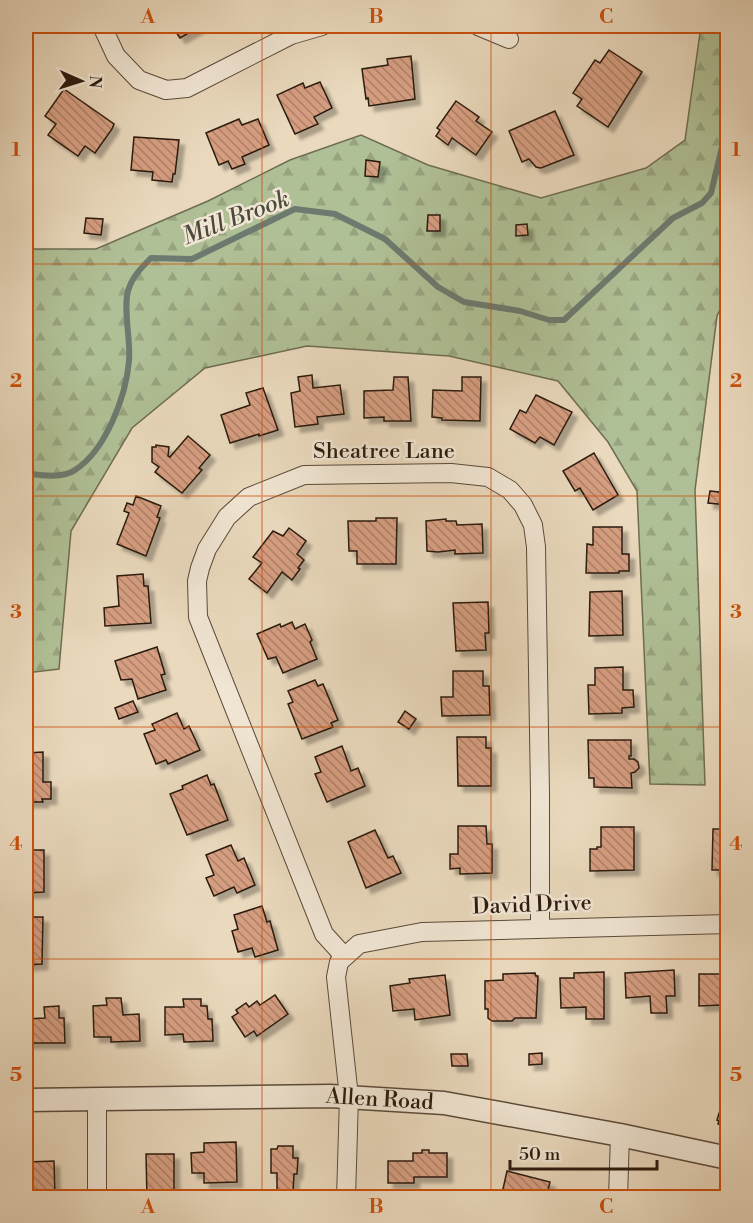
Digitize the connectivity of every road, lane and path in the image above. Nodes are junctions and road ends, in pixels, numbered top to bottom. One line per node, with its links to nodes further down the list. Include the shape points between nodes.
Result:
1 (102, 26): 2 (street, via 116,56 139,80 166,90 187,88 291,35)
2 (322, 26)
3 (478, 26): 4 (street)
4 (509, 39)
5 (728, 924): 6 (street, David Drive)
6 (540, 928): 7 (street, David Drive, via 422,932 359,944); 7 (street, Sheatree Lane, via 536,547 533,525 524,505 510,490 488,477 451,473 304,475 249,497 227,517 200,568 198,617 324,934)
7 (344, 956): 8 (street, via 336,976)
8 (349, 1097): 9 (street, Allen Road); 11 (street, Allen Road, via 444,1102); 14 (street)
9 (97, 1099): 10 (street, Allen Road); 13 (street)
10 (26, 1100)
11 (620, 1135): 12 (street, Allen Road); 15 (street)
12 (728, 1158)
13 (97, 1197)
14 (345, 1197)
15 (618, 1197)

